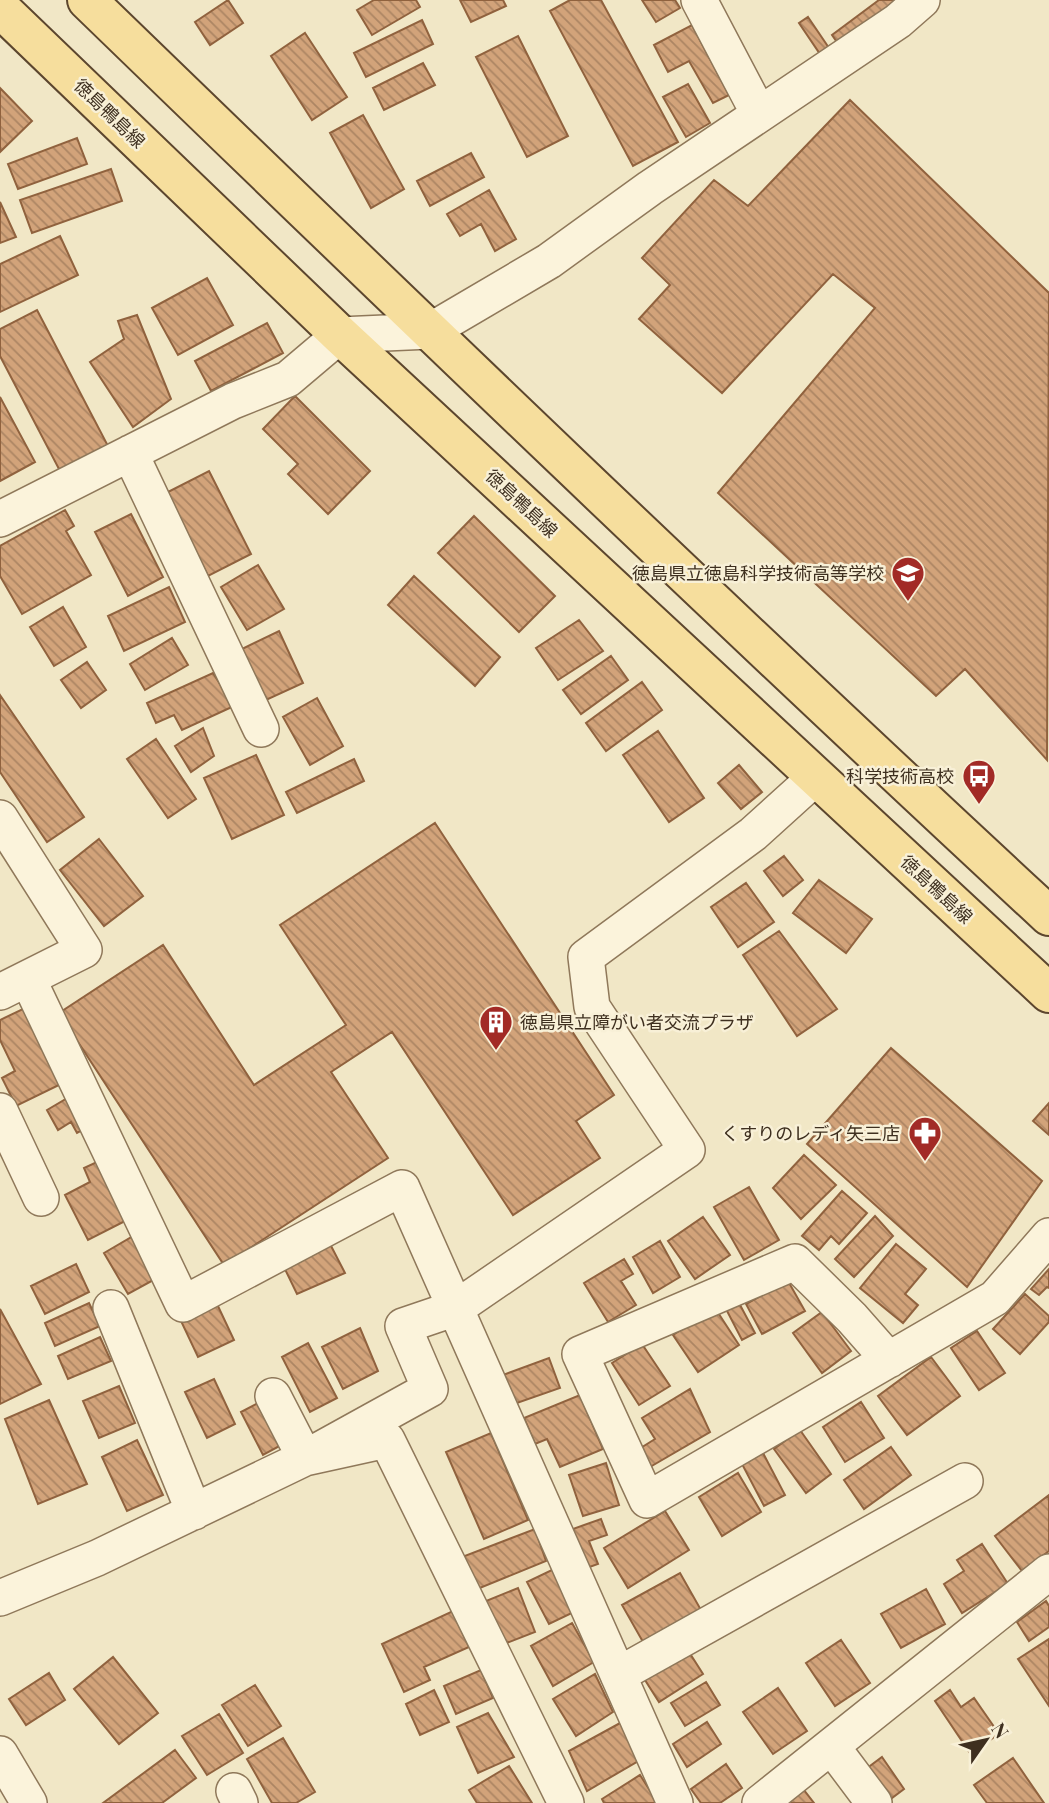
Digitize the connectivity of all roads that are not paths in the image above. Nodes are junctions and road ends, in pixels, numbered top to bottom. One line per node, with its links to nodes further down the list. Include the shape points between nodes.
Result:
1 (87, 0): 6 (main road)
2 (699, 0): 5 (street)
3 (922, 0): 5 (street)
4 (0, 8): 7 (main road, 徳島鴨島線)
5 (759, 114): 6 (street, via 549,261)
6 (430, 331): 7 (street); 13 (main road)
7 (340, 335): 8 (street, via 288,379); 11 (main road, 徳島鴨島線)
8 (130, 453): 9 (street); 10 (street)
9 (0, 519)
10 (261, 729)
11 (816, 777): 15 (main road, 徳島鴨島線); 20 (street, via 753,834 586,957 592,1007 687,1150)
12 (0, 818): 14 (street, via 84,950)
13 (1049, 916)
14 (14, 986): 20 (street, via 183,1304 402,1188)
15 (1049, 993)
16 (0, 1111): 17 (street)
17 (41, 1198)
18 (1049, 1236): 21 (street, via 995,1298)
19 (111, 1308): 25 (street)
20 (456, 1308): 23 (street, via 402,1326 430,1388); 28 (street)
21 (889, 1360): 21 (street, via 647,1500 580,1354 795,1262)
22 (273, 1396): 23 (street)
23 (305, 1458): 25 (street); 32 (street, via 387,1440)
24 (965, 1481): 28 (street)
25 (194, 1512): 27 (street)
26 (1049, 1572): 29 (street)
27 (0, 1598)
28 (618, 1675): 33 (street)
29 (832, 1746): 34 (street); 35 (street)
30 (0, 1754): 31 (street)
31 (29, 1803)
32 (566, 1803)
33 (675, 1803)
34 (760, 1803)
35 (874, 1803)

